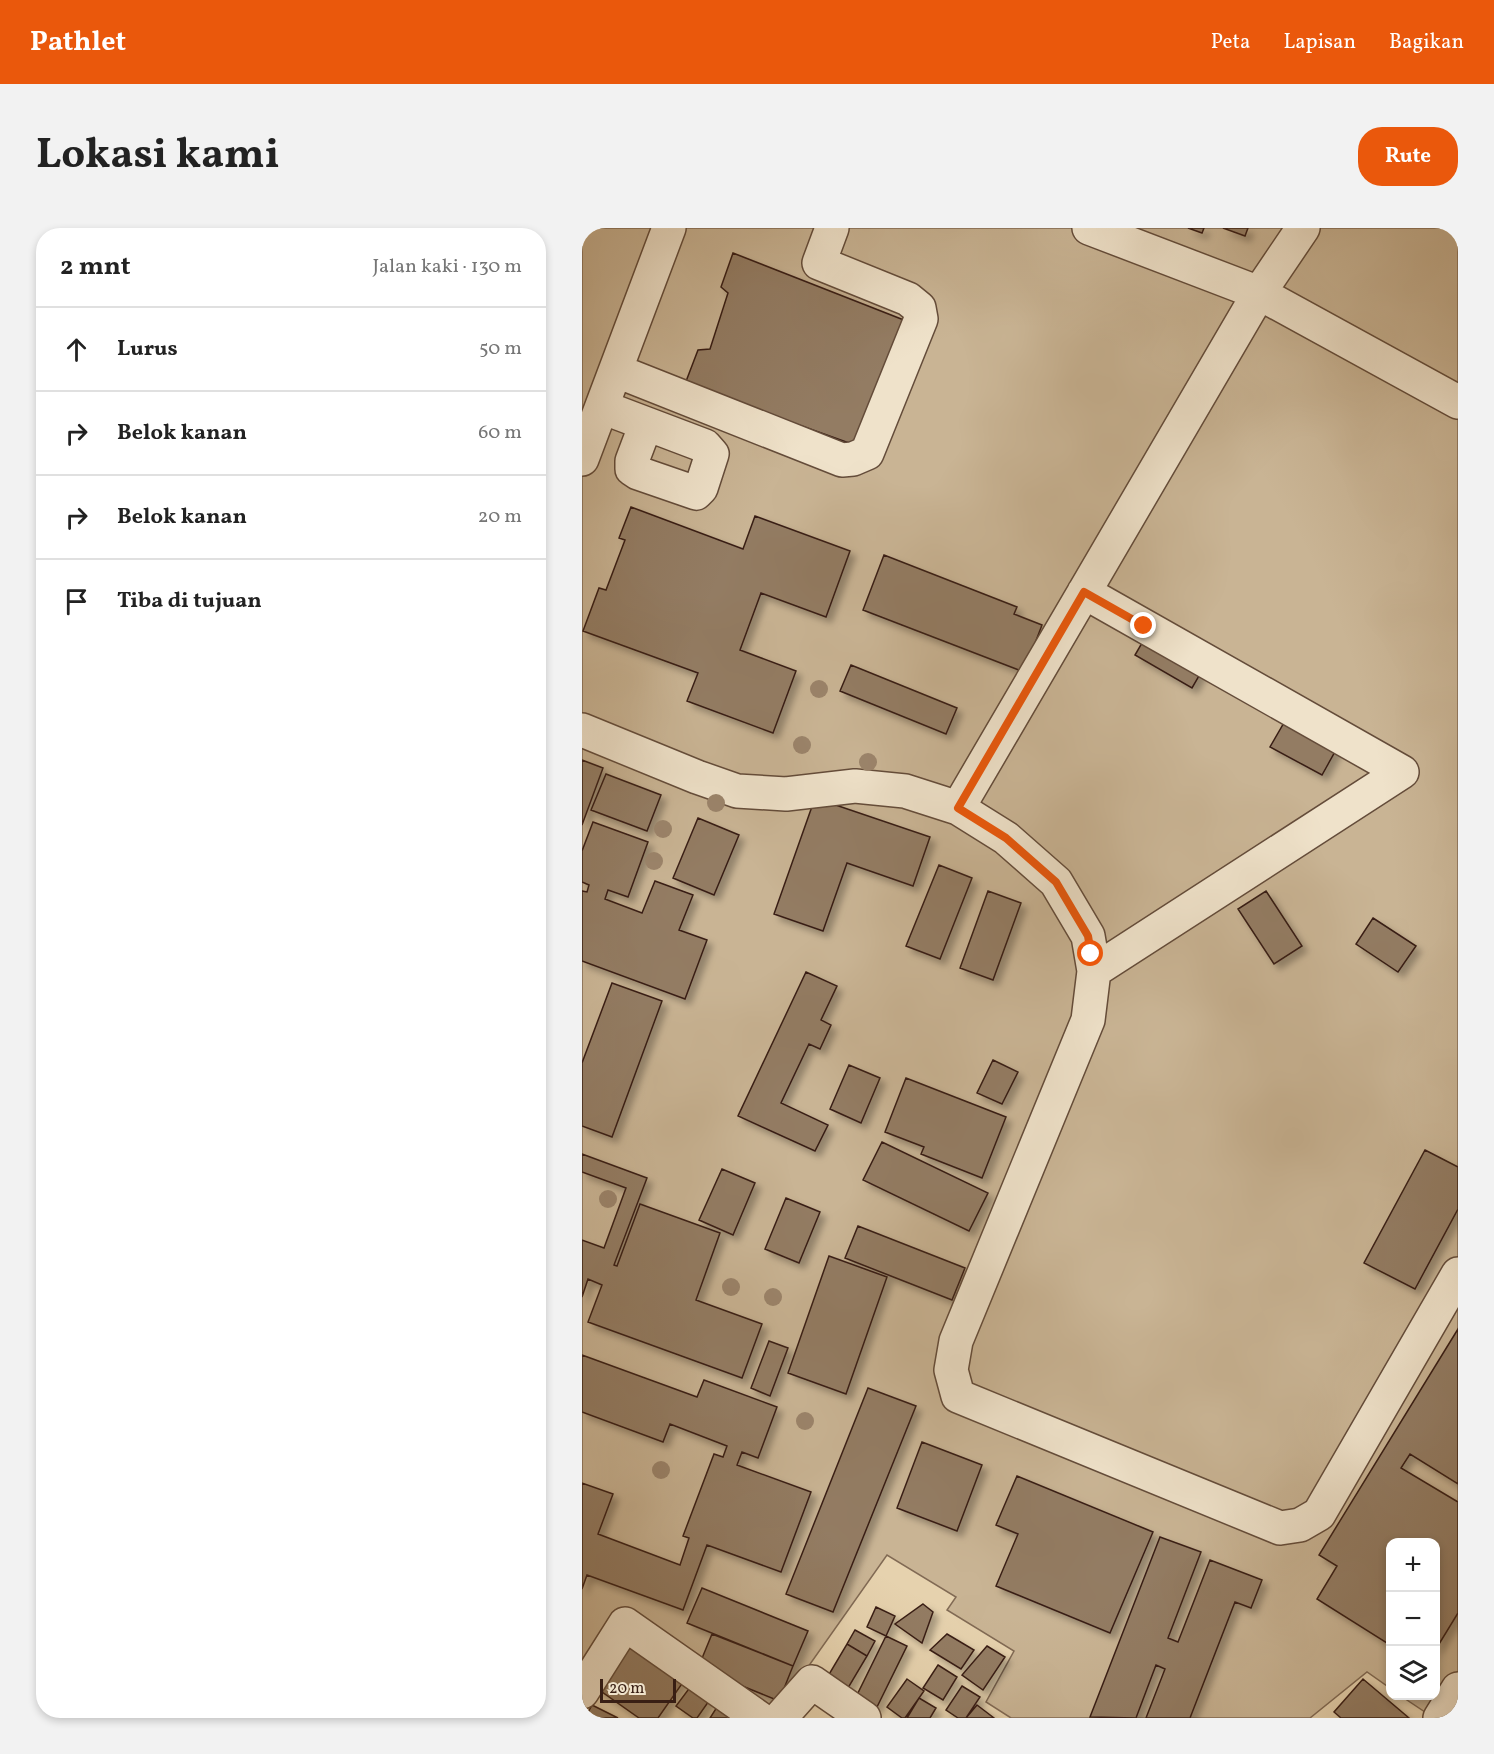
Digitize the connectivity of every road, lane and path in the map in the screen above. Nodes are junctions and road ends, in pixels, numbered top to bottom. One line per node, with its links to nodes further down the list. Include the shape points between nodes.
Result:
1 (669, 228): 6 (street)
2 (832, 228): 6 (street, via 819,263 908,300 919,308 921,318 867,453 842,460)
3 (1089, 228): 5 (street)
4 (1303, 228): 5 (street)
5 (1259, 293): 7 (street); 11 (street)
6 (616, 371): 8 (street)
7 (1458, 402)
8 (602, 406): 9 (street); 10 (street)
9 (646, 424)
10 (582, 459)
11 (1084, 592): 13 (street); 14 (street, via 1402,772)
12 (582, 730): 13 (street, via 737,791 786,794 855,786 905,791)
13 (958, 808): 14 (street, via 1006,838 1056,882 1088,936)
14 (1095, 971): 15 (street, via 1088,1020 956,1341 951,1370 958,1396 1281,1528 1300,1525 1319,1514)
15 (1458, 1274)
16 (1458, 1689): 21 (street)
17 (582, 1692): 18 (street, via 625,1624)
18 (759, 1718)
19 (780, 1718): 20 (street, via 812,1682)
20 (864, 1718)
21 (1440, 1718)

